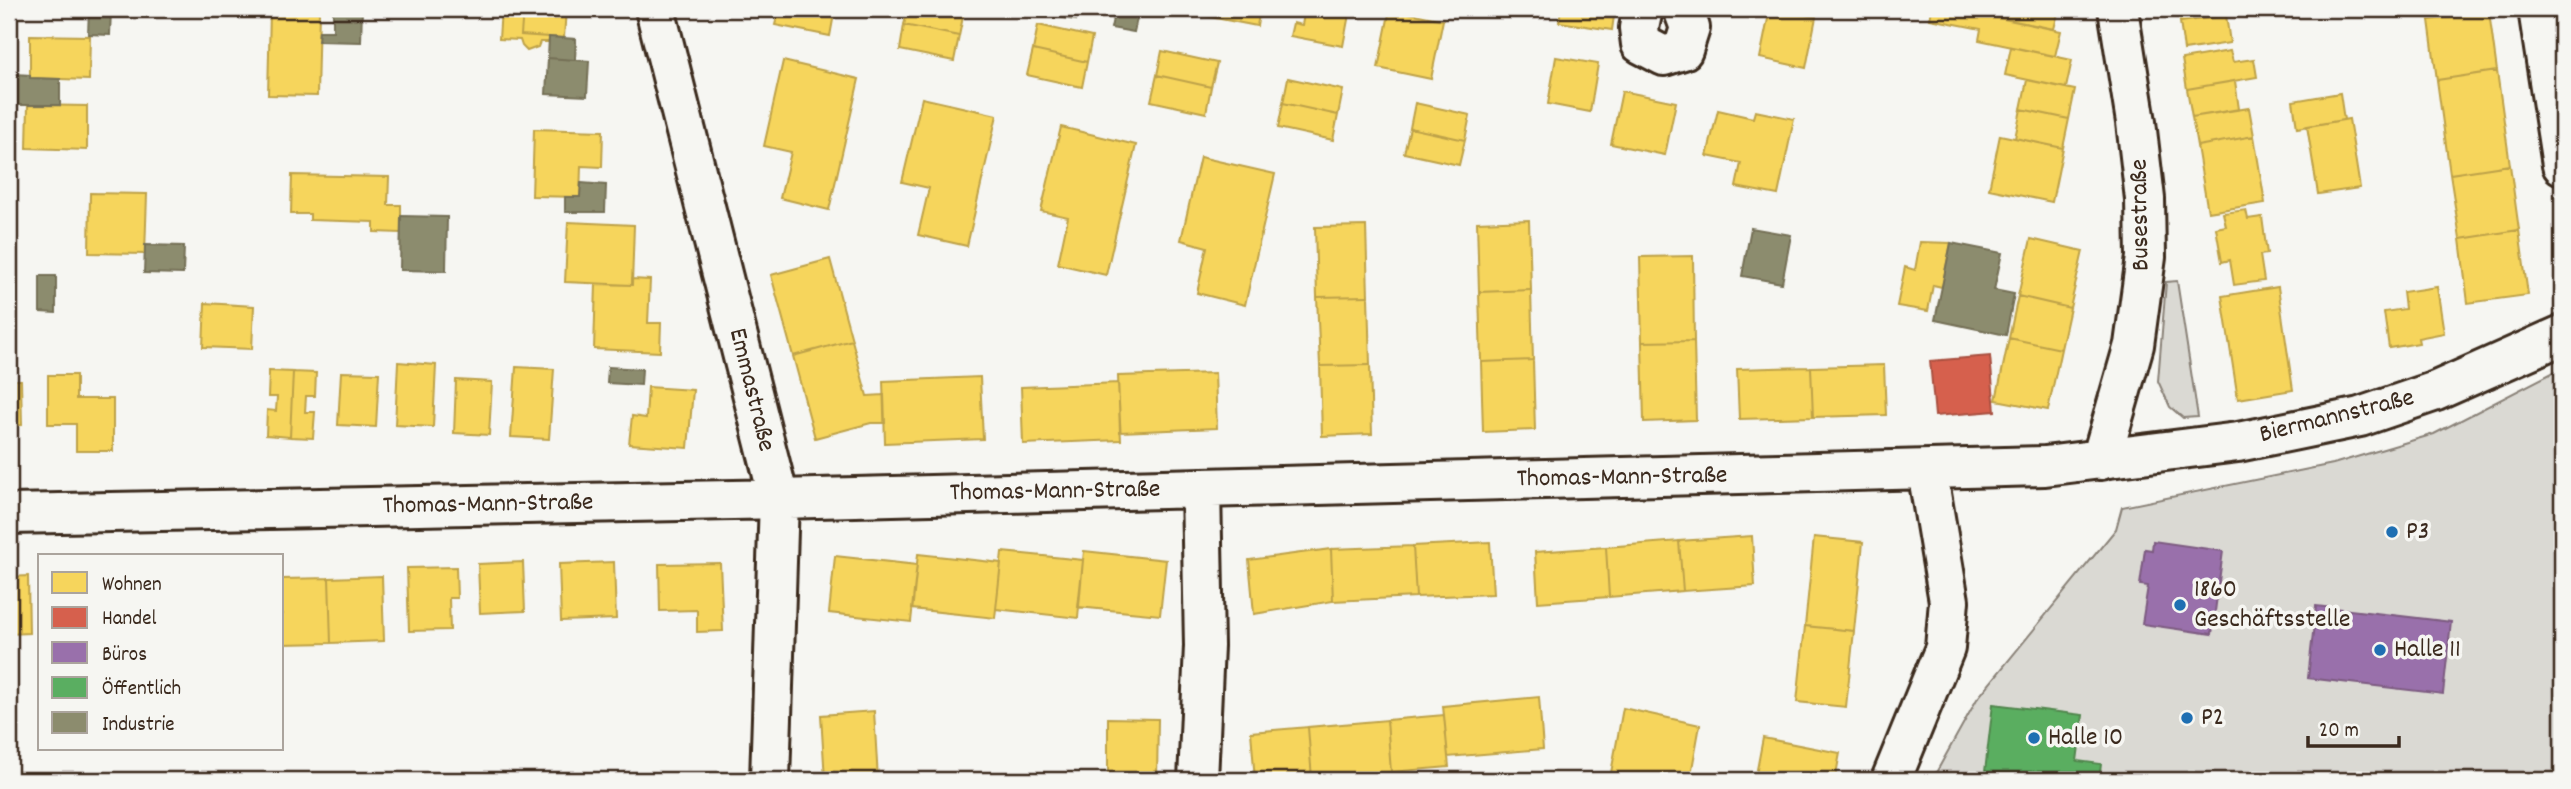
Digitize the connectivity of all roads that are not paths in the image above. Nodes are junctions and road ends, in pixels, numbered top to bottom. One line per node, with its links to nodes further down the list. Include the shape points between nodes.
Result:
1 (655, 9): 11 (street, Emmastraße)
2 (1643, 9): 3 (street, via 1641,44 1664,56 1683,50 1690,28)
3 (1683, 9)
4 (2118, 9): 8 (street, Busestraße, via 2145,199 2146,257 2134,345)
5 (2538, 9): 6 (street)
6 (2562, 165)
7 (2562, 335): 8 (street, Biermannstraße, via 2436,391 2360,417 2238,442)
8 (2101, 460): 9 (street, Thomas-Mann-Straße)
9 (1927, 470): 10 (street, Thomas-Mann-Straße); 15 (street, via 1949,600 1945,648)
10 (1201, 488): 11 (street, Thomas-Mann-Straße); 14 (street, via 1204,646)
11 (779, 499): 12 (street, Thomas-Mann-Straße); 13 (street, Emmastraße)
12 (9, 514)
13 (770, 780)
14 (1198, 780)
15 (1891, 780)

